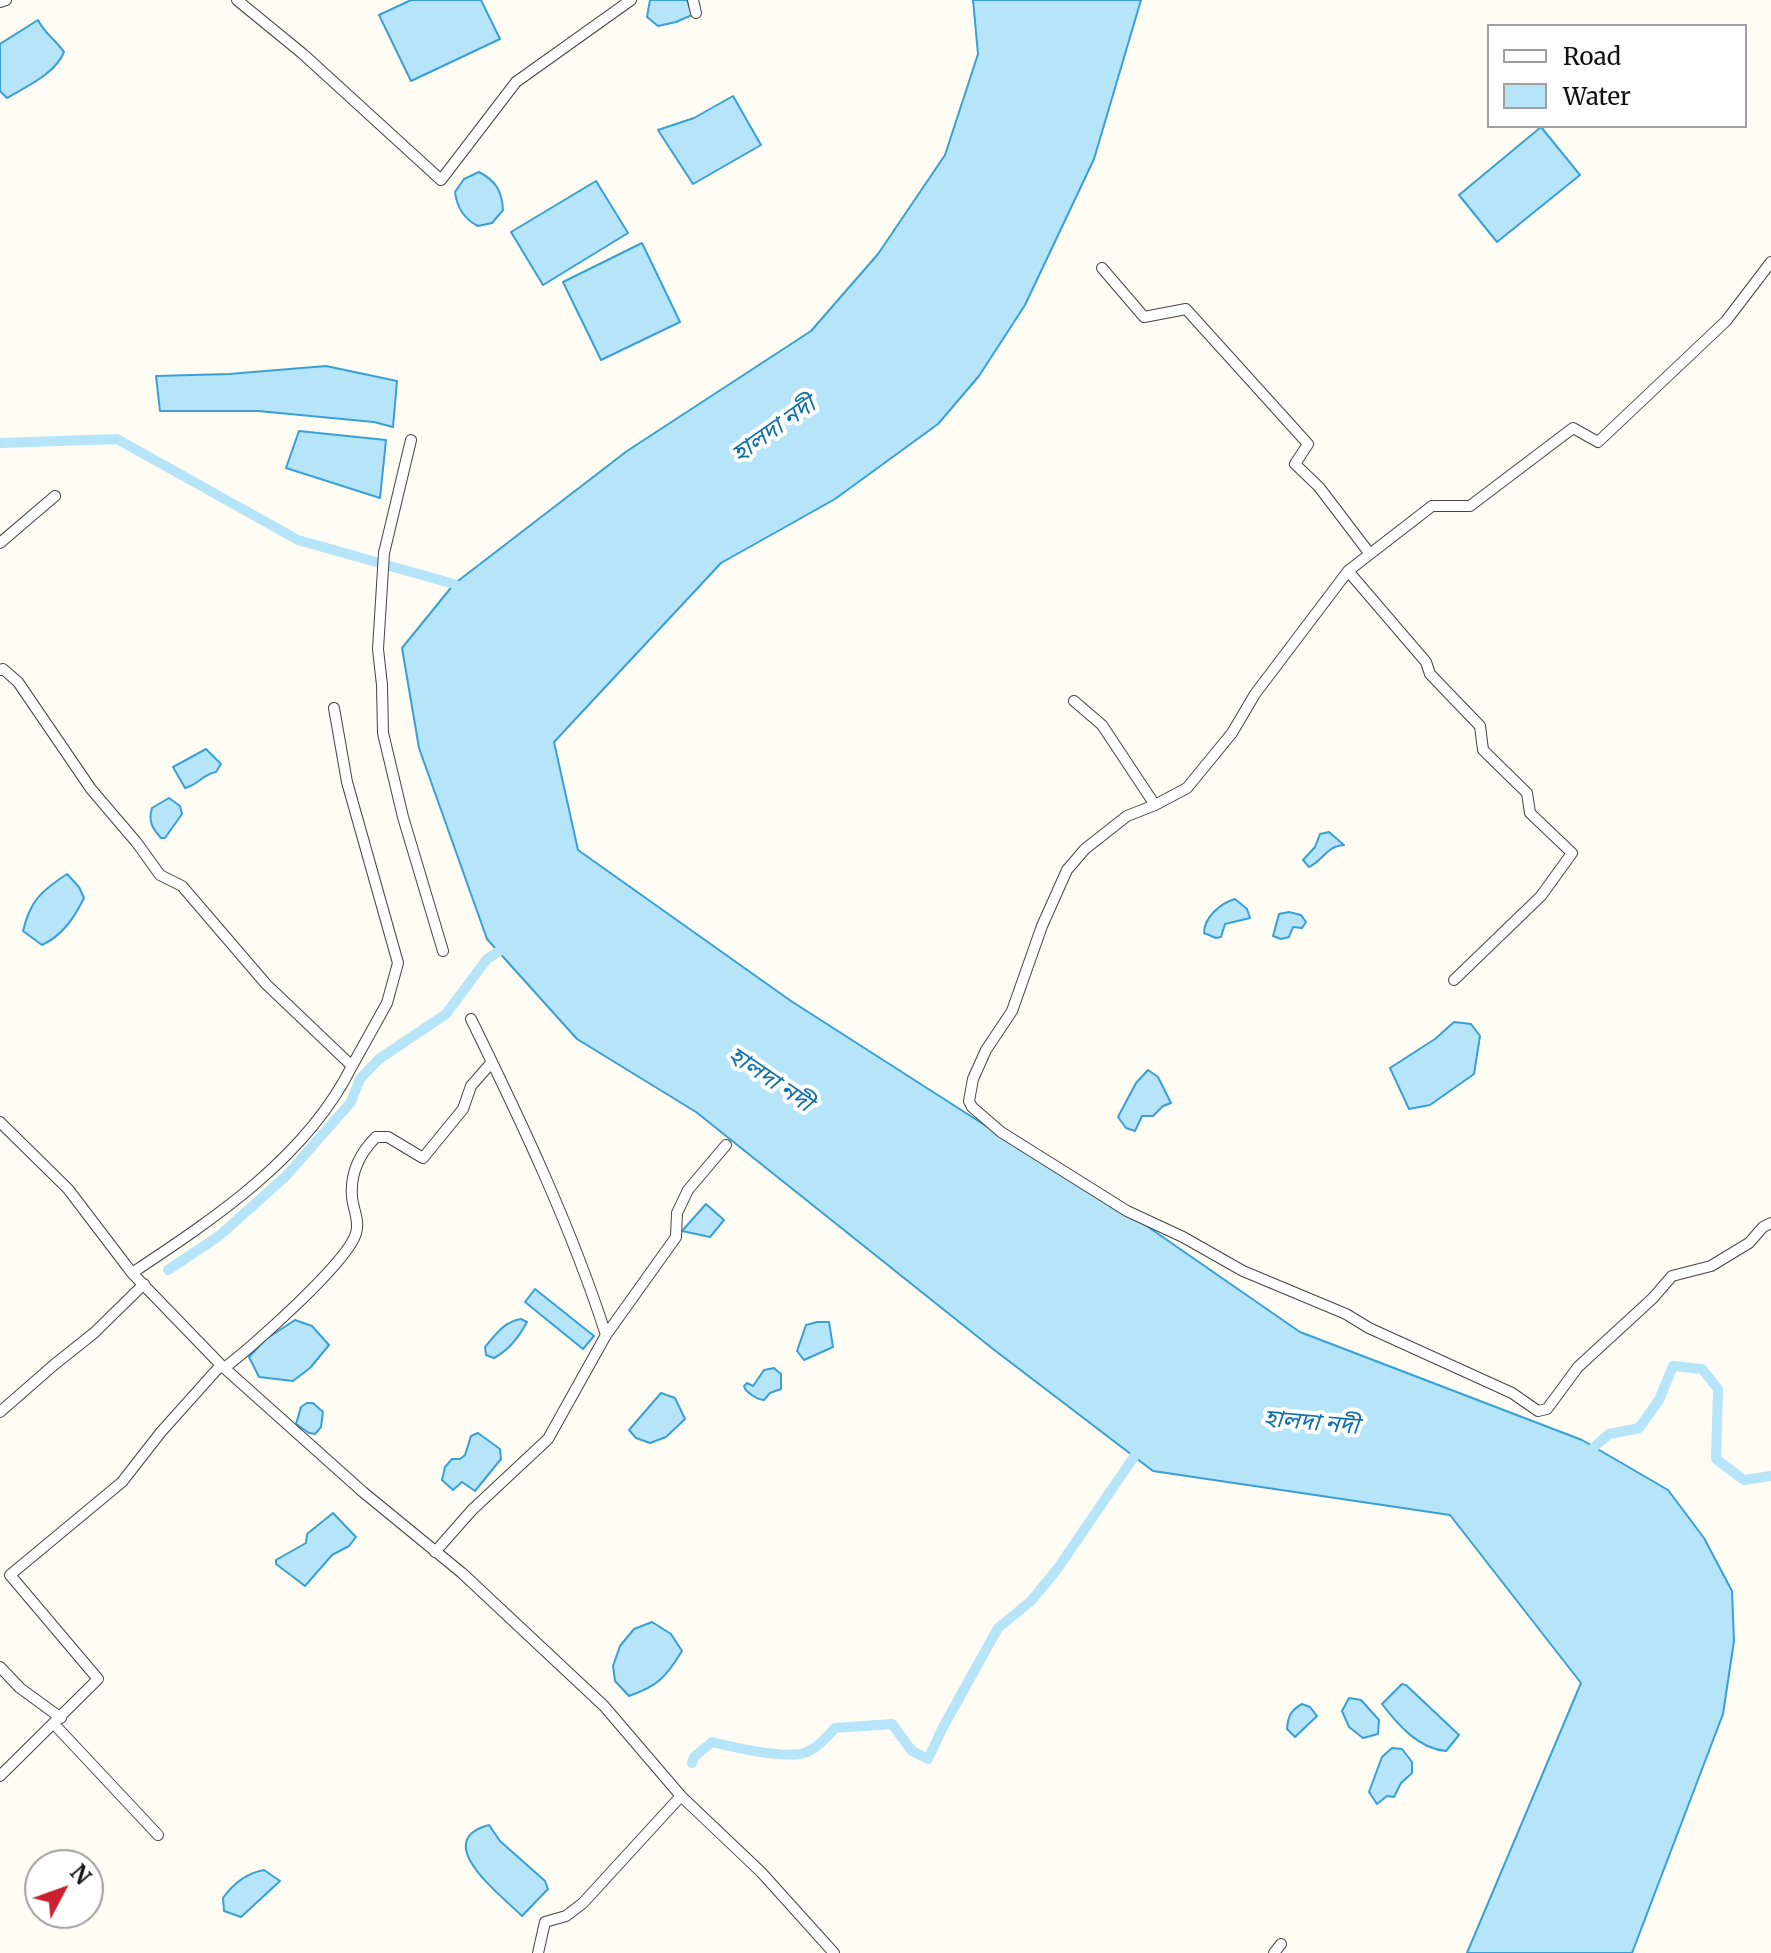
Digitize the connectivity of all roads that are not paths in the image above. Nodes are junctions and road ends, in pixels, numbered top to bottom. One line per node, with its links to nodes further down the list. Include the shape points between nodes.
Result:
1 (6, 0): 5 (street)
2 (237, 0): 3 (street, via 441,180 516,82)
3 (631, 0)
4 (693, 0): 6 (street)
5 (0, 2)
6 (696, 13)
7 (1771, 262): 12 (street, via 1726,321 1598,442 1573,428 1470,506 1432,506)
8 (1102, 268): 12 (street, via 1144,317 1186,309 1308,444 1295,464)
9 (411, 440): 18 (street, via 384,553 378,649 383,733)
10 (55, 496): 11 (street)
11 (0, 543)
12 (1370, 554): 13 (street)
13 (1348, 571): 17 (street, via 1187,788); 19 (street, via 1426,662 1430,674 1480,726 1483,750 1527,793 1530,813 1572,853 1541,896)
14 (0, 670): 22 (street, via 18,682 91,789 160,875 182,886 266,984)
15 (1074, 701): 17 (street, via 1102,725)
16 (334, 708): 22 (street, via 347,782 398,963 387,1003)
17 (1155, 805): 25 (street, via 1127,816 1067,870 1012,1011 973,1079 972,1107 1001,1132 1127,1211 1243,1271 1512,1393 1538,1411 1547,1409 1578,1367 1672,1276 1711,1266)
18 (443, 951)
19 (1454, 980)
20 (471, 1019): 21 (street)
21 (492, 1062): 28 (street, via 589,1283); 29 (street, via 423,1158 388,1137 376,1137 361,1152 352,1196 357,1233 346,1253 287,1313)
22 (352, 1066): 26 (street, via 337,1095 277,1164 197,1230)
23 (0, 1122): 26 (street, via 68,1189)
24 (726, 1145): 28 (street, via 688,1190 677,1213 676,1237)
25 (1771, 1223)
26 (132, 1273): 27 (street)
27 (144, 1284): 29 (street); 30 (street)
28 (606, 1335): 31 (street, via 548,1439)
29 (222, 1366): 31 (street); 33 (street, via 122,1482 10,1575 98,1679)
30 (0, 1412)
31 (435, 1552): 35 (street, via 604,1706)
32 (0, 1667): 33 (street)
33 (57, 1721): 34 (street); 36 (street)
34 (0, 1776)
35 (681, 1796): 37 (street, via 583,1903 566,1916 545,1922); 38 (street, via 761,1872)
36 (158, 1835)
37 (538, 1953)
38 (834, 1953)

